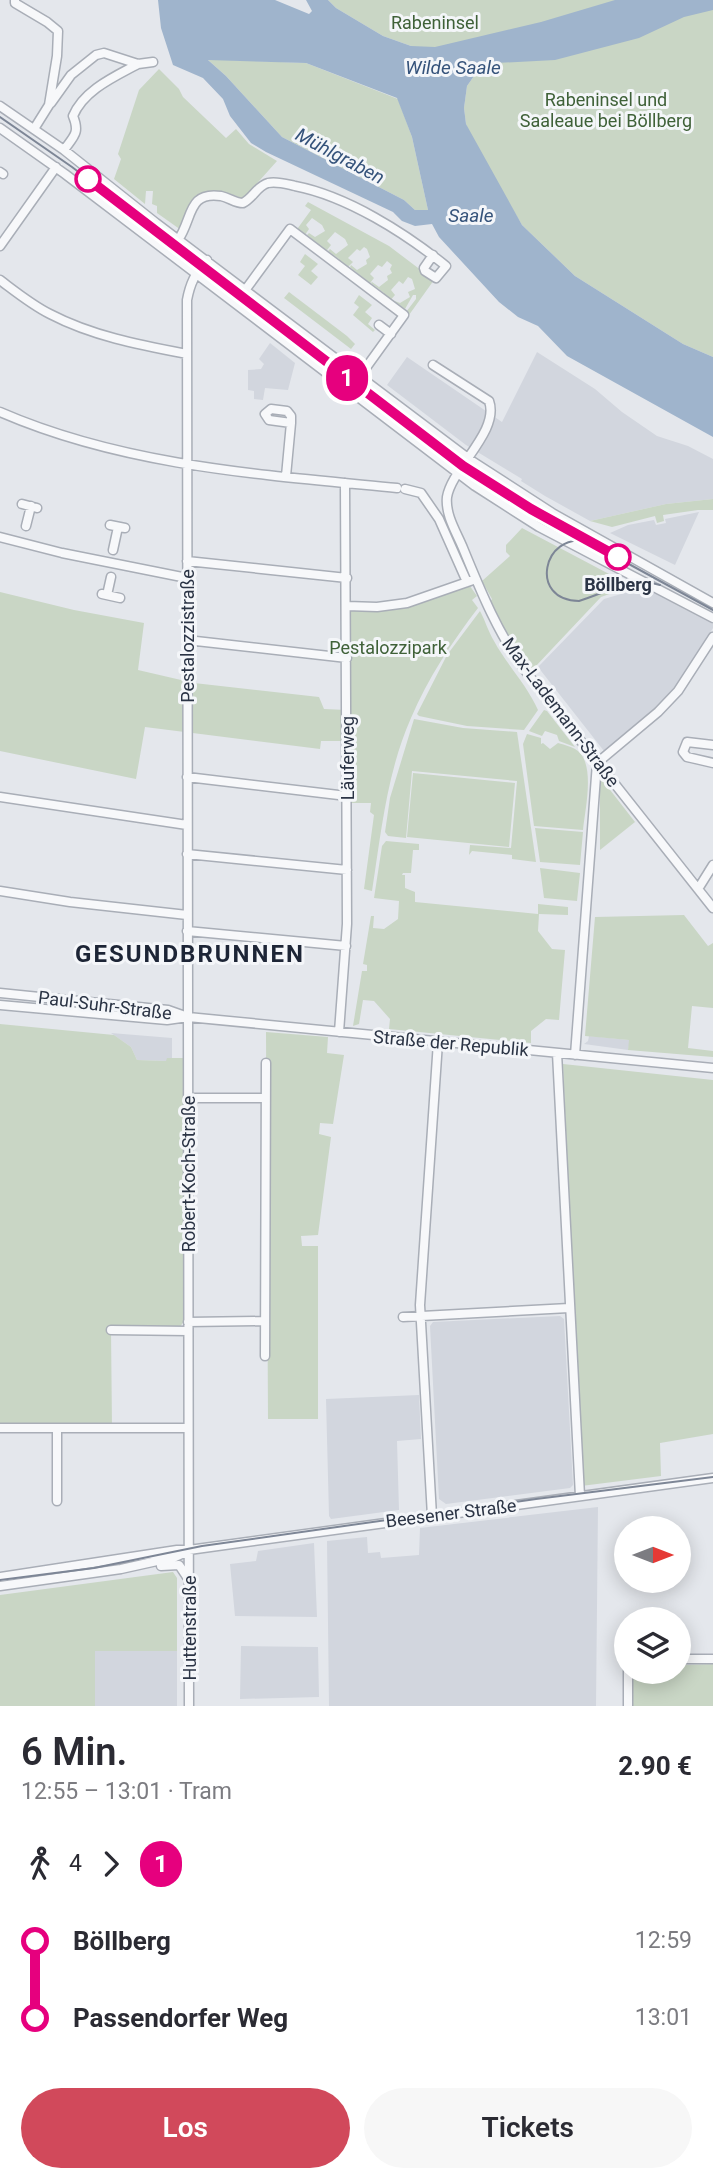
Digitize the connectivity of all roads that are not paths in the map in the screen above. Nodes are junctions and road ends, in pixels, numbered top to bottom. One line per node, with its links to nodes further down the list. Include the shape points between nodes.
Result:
1 (15, 0): 5 (street, via 58,31)
2 (153, 62): 3 (street)
3 (138, 64): 5 (street, via 104,53 96,55 71,75); 8 (street, via 99,86 75,111 76,134)
4 (0, 106): 7 (street)
5 (49, 106): 7 (street)
6 (0, 128): 9 (street)
7 (34, 129): 8 (street)
8 (64, 150): 12 (street)
9 (56, 167): 11 (street); 16 (street)
10 (0, 229): 11 (street)
11 (8, 235): 13 (street)
12 (178, 240): 14 (street, via 199,199 214,196 243,203 264,185 276,182 328,194); 15 (street)
13 (0, 246)
14 (433, 255)
15 (207, 260): 16 (street, Pestalozzistraße); 18 (street)
16 (195, 274): 21 (street, Pestalozzistraße, via 187,300); 28 (street)
17 (0, 280): 21 (street, via 72,325)
18 (246, 289): 20 (street, via 290,229 404,315); 23 (street)
19 (379, 325): 20 (street)
20 (391, 334): 23 (street)
21 (187, 354): 27 (street, Pestalozzistraße)
22 (433, 365): 26 (street, Max-Lademann-Straße, via 489,401 491,416)
23 (360, 376): 26 (street)
24 (0, 412): 27 (street, via 96,445)
25 (291, 423): 29 (street)
26 (469, 458): 28 (street, Max-Lademann-Straße); 41 (street, via 554,514)
27 (187, 464): 29 (street); 35 (street, Pestalozzistraße)
28 (458, 474): 39 (street, Max-Lademann-Straße, via 447,508); 43 (street, via 539,527)
29 (286, 476): 30 (street)
30 (345, 483): 38 (street, Läuferweg); 39 (street, Max-Lademann-Straße, via 421,492)
31 (30, 506): 34 (street)
32 (117, 527): 36 (street)
33 (0, 537): 34 (street)
34 (21, 543): 36 (street)
35 (187, 561): 37 (street, Pestalozzistraße); 38 (street)
36 (112, 564): 37 (street); 40 (street, via 105,595)
37 (187, 578): 45 (street, Pestalozzistraße)
38 (347, 578): 42 (street, Läuferweg)
39 (471, 580): 42 (street, via 407,603); 48 (street, Max-Lademann-Straße, via 513,655)
40 (120, 597)
41 (713, 603)
42 (347, 606): 46 (street, Läuferweg)
43 (713, 618)
44 (713, 637): 48 (street, via 678,691)
45 (187, 640): 46 (street); 50 (street, Pestalozzistraße)
46 (347, 658): 51 (street, Läuferweg)
47 (713, 745): 49 (street, via 687,742 683,752)
48 (597, 763): 57 (street, Max-Lademann-Straße); 69 (street)
49 (713, 763)
50 (187, 777): 51 (street); 53 (street, Pestalozzistraße)
51 (347, 796): 56 (street, Läuferweg)
52 (0, 797): 53 (street)
53 (187, 825): 54 (street, Pestalozzistraße)
54 (187, 854): 56 (street); 60 (street, Pestalozzistraße)
55 (713, 865): 57 (street)
56 (347, 870): 62 (street, Läuferweg)
57 (698, 889): 59 (street, Max-Lademann-Straße)
58 (0, 891): 60 (street)
59 (713, 908)
60 (187, 915): 61 (street, Pestalozzistraße)
61 (187, 931): 62 (street); 65 (street, Pestalozzistraße)
62 (346, 947): 66 (street, Läuferweg)
63 (0, 993): 65 (street, Paul-Suhr-Straße, via 168,1010)
64 (0, 1005): 65 (street, Paul-Suhr-Straße, via 167,1020)
65 (188, 1017): 66 (street, Straße der Republik); 72 (street, Robert-Koch-Straße)
66 (339, 1032): 67 (street, Straße der Republik)
67 (438, 1042): 68 (street, Straße der Republik); 76 (street)
68 (557, 1053): 69 (street, Straße der Republik); 74 (street)
69 (575, 1055): 71 (street, Straße der Republik)
70 (265, 1063): 73 (street)
71 (713, 1068)
72 (188, 1098): 73 (street); 78 (street, Robert-Koch-Straße)
73 (265, 1098): 77 (street)
74 (569, 1308): 76 (street); 85 (street)
75 (403, 1317): 76 (street)
76 (421, 1317): 87 (street)
77 (265, 1321): 78 (street); 80 (street)
78 (188, 1326): 79 (street); 83 (street, Robert-Koch-Straße)
79 (111, 1330)
80 (265, 1356)
81 (0, 1428): 82 (street)
82 (57, 1428): 83 (street); 86 (street)
83 (188, 1428): 88 (street, Robert-Koch-Straße)
84 (713, 1478): 85 (street, Beesener Straße)
85 (580, 1496): 87 (street, Beesener Straße)
86 (57, 1501)
87 (432, 1516): 88 (street, Beesener Straße)
88 (189, 1550): 89 (street); 90 (street); 91 (street, Huttenstraße)
89 (124, 1569): 91 (street, via 174,1564); 92 (street)
90 (0, 1577)
91 (189, 1582): 96 (street, Huttenstraße)
92 (0, 1586)
93 (691, 1659): 94 (street)
94 (713, 1659)
95 (628, 1684): 97 (street)
96 (189, 1706)
97 (628, 1706)

